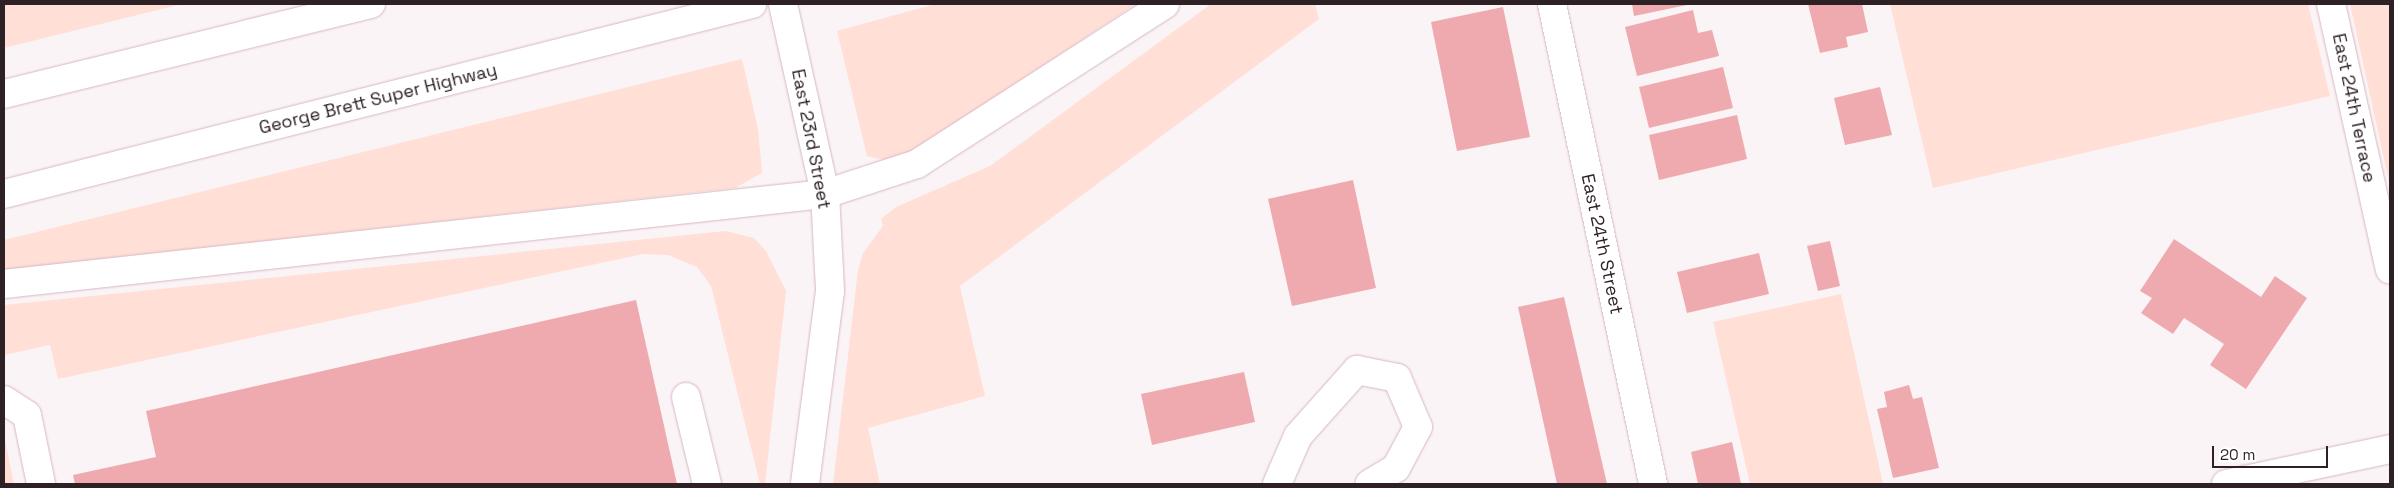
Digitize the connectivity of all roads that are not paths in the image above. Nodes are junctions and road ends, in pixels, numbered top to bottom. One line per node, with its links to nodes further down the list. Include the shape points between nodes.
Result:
1 (371, 4): 7 (main road)
2 (752, 4): 8 (main road, George Brett Super Highway)
3 (783, 4): 9 (main road, East 23rd Street)
4 (1165, 4): 9 (main road, via 917,164)
5 (1552, 4): 20 (main road, East 24th Street)
6 (2331, 4): 10 (main road, East 24th Terrace)
7 (4, 94)
8 (4, 194)
9 (824, 194): 11 (main road); 17 (main road, East 23rd Street, via 830,291)
10 (2390, 270)
11 (4, 284)
12 (686, 398): 16 (main road)
13 (4, 400): 15 (main road, via 27,414)
14 (2390, 449): 21 (main road)
15 (42, 484)
16 (707, 484)
17 (805, 484)
18 (1277, 484): 19 (main road, via 1298,436 1357,370 1397,378 1418,427 1396,468)
19 (1369, 484)
20 (1653, 484)
21 (2226, 484)

